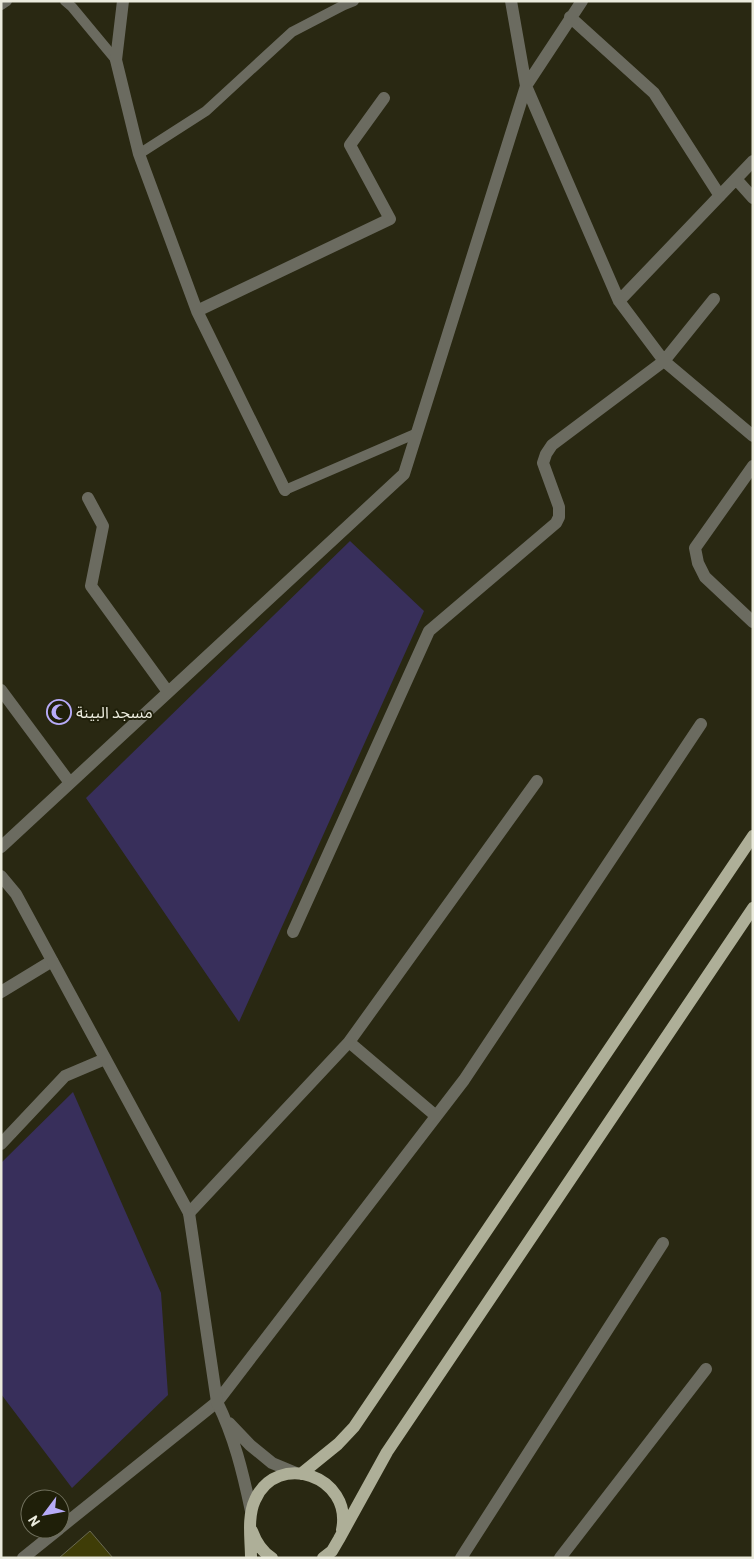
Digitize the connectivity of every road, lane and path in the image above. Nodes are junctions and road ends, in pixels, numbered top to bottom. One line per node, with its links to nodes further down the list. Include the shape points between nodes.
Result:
1 (7, 1): 7 (lane)
2 (65, 1): 9 (lane)
3 (122, 1): 9 (street)
4 (354, 1): 12 (lane, via 292,32 206,111)
5 (511, 1): 10 (street)
6 (582, 1): 8 (street)
7 (1, 5)
8 (570, 17): 10 (street); 15 (street, via 654,93)
9 (116, 60): 12 (street)
10 (526, 86): 18 (street); 21 (street)
11 (384, 98): 19 (street, via 350,146 390,219)
12 (139, 154): 19 (street)
13 (753, 162): 14 (street)
14 (736, 179): 15 (street); 16 (street)
15 (720, 196): 18 (street)
16 (753, 198)
17 (714, 299): 20 (street)
18 (619, 301): 20 (street)
19 (197, 311): 24 (street)
20 (664, 361): 22 (street); 36 (street, via 552,445 543,463 559,507 556,524 428,631)
21 (417, 433): 24 (lane); 28 (street, via 404,474)
22 (753, 436)
23 (753, 466): 26 (street, via 695,548 705,576)
24 (286, 490)
25 (88, 498): 28 (street, via 103,526 91,586)
26 (753, 622)
27 (1, 690): 31 (street)
28 (168, 692): 31 (street)
29 (701, 724): 41 (street, via 464,1080)
30 (538, 781): 39 (street)
31 (70, 783): 33 (street)
32 (753, 836): 48 (main road, via 354,1427 338,1444)
33 (1, 847)
34 (1, 876): 37 (street, via 16,894)
35 (753, 908): 53 (main road, via 387,1452)
36 (294, 932)
37 (52, 961): 38 (street); 40 (street)
38 (1, 992)
39 (349, 1042): 41 (street); 43 (street)
40 (105, 1059): 42 (street, via 65,1076); 43 (street)
41 (436, 1116): 46 (street)
42 (1, 1144)
43 (189, 1214): 46 (street)
44 (663, 1243): 58 (street)
45 (706, 1369): 59 (street)
46 (217, 1402): 47 (street); 50 (street)
47 (226, 1420): 48 (street, via 272,1463); 49 (street, via 243,1472)
48 (298, 1473): 49 (main road, via 282,1475 271,1481 255,1499); 53 (main road, via 323,1481 333,1490 343,1516)
49 (251, 1511): 51 (main road)
50 (70, 1520)
51 (251, 1526): 56 (main road); 57 (main road, via 256,1541)
52 (47, 1539): 55 (street)
53 (339, 1540): 54 (main road)
54 (326, 1556)
55 (23, 1558)
56 (251, 1558)
57 (272, 1558)
58 (461, 1558)
59 (560, 1558)

